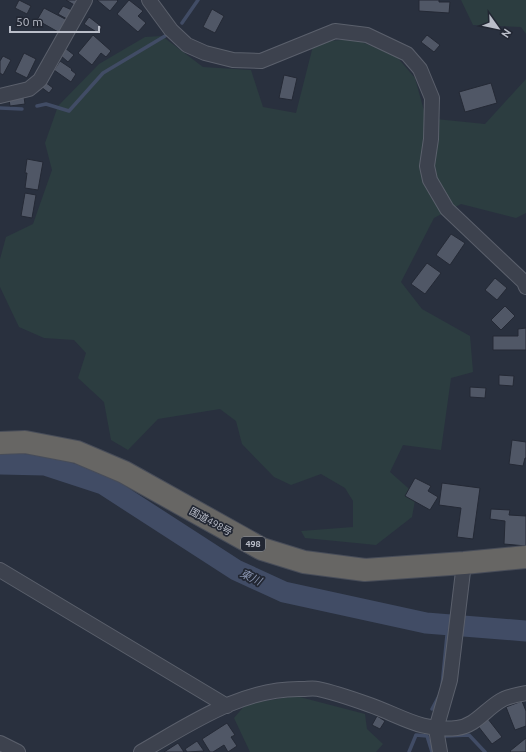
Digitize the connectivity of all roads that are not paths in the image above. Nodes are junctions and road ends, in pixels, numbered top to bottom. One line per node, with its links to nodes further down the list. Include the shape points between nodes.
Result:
1 (85, 0): 3 (street, via 40,80 29,89)
2 (149, 0): 4 (street, via 171,30 187,44 205,53 233,60 261,61 334,31 366,34 407,54 420,69 432,98 431,139 427,166 430,180 447,210)
3 (0, 96)
4 (526, 286)
5 (0, 443): 7 (highway, 国道498号 / 498, via 25,442 77,452 124,472 262,549 304,562 365,570)
6 (526, 557): 7 (highway, 国道498号 / 498)
7 (464, 563): 11 (street, via 450,680)
8 (0, 570): 10 (street)
9 (526, 693): 11 (street, via 501,700 469,725)
10 (227, 706): 11 (street, via 262,692 289,688 317,689); 14 (street)
11 (436, 729): 15 (street)
12 (0, 743): 13 (street)
13 (18, 752)
14 (141, 752)
15 (440, 752)

